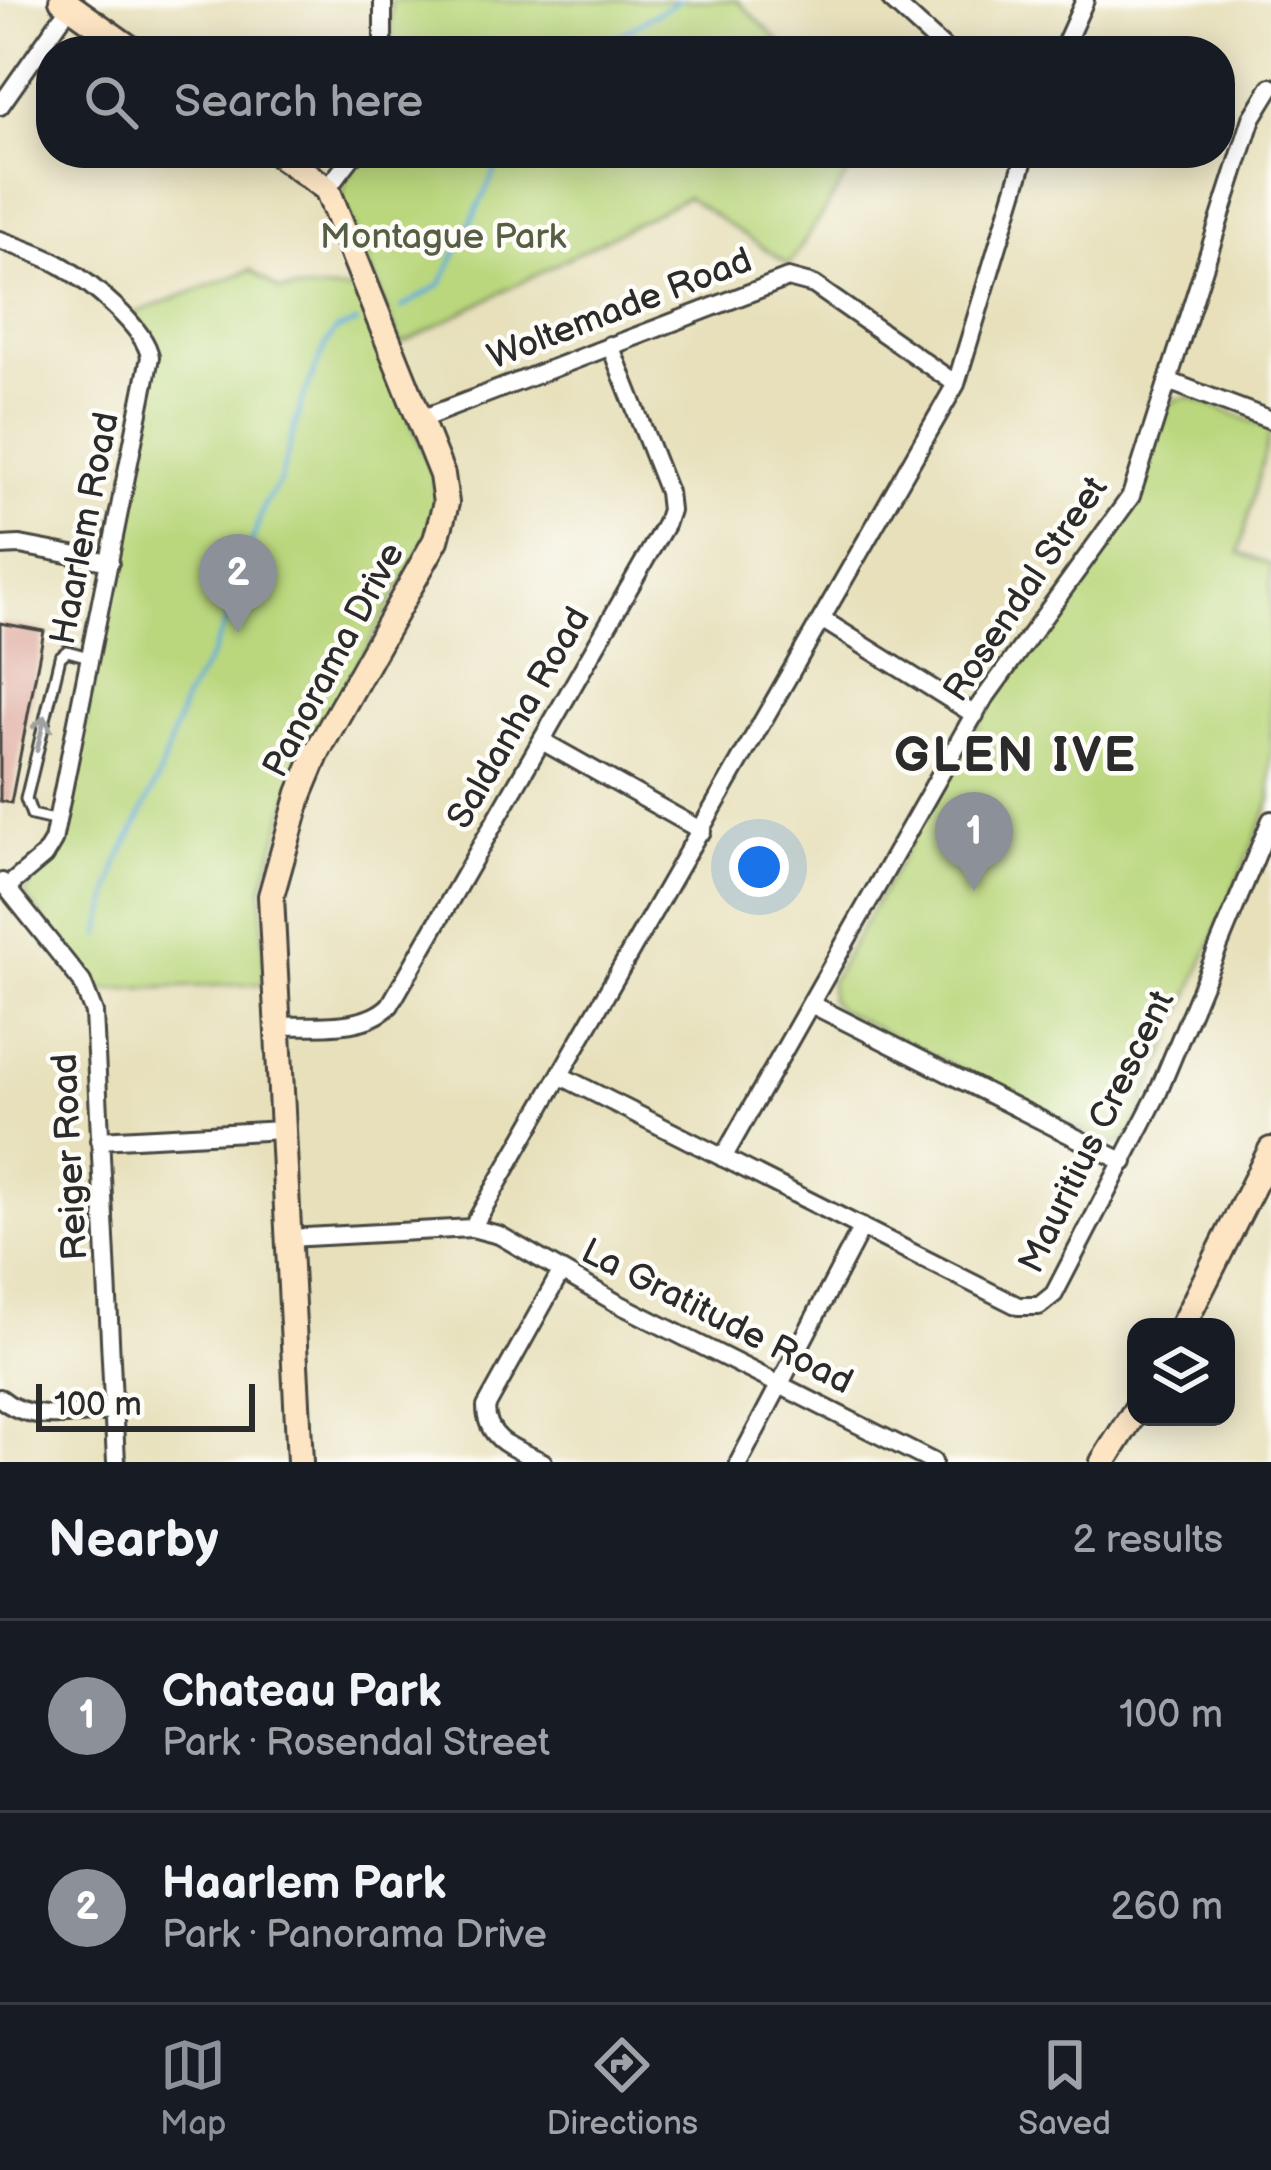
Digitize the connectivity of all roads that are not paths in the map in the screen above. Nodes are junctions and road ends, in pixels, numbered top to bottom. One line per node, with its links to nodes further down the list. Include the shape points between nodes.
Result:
1 (383, 0): 7 (street)
2 (892, 0): 8 (street)
3 (1085, 0): 9 (street)
4 (66, 3): 5 (street); 6 (street)
5 (45, 36)
6 (113, 36)
7 (383, 36)
8 (930, 36)
9 (1069, 36)
10 (36, 50): 12 (street)
11 (1271, 86): 19 (street, Rosendal Street, via 1252,118)
12 (0, 106)
13 (297, 168): 16 (street)
14 (344, 168): 16 (street)
15 (1021, 168): 20 (street)
16 (327, 190): 21 (street, Panorama Drive)
17 (0, 240): 24 (street, Haarlem Road, via 67,268 147,342)
18 (610, 345): 20 (street, Woltemade Road, via 795,278); 21 (street, Woltemade Road); 28 (street, Saldanha Road, via 670,510)
19 (1168, 381): 22 (street); 27 (street, Rosendal Street, via 1131,496)
20 (956, 385): 25 (street)
21 (421, 419): 34 (street, Panorama Drive, via 445,484 443,522 300,794 271,896)
22 (1271, 420)
23 (0, 547): 24 (street)
24 (110, 562): 26 (street, Haarlem Road)
25 (823, 620): 27 (street); 31 (street)
26 (91, 657): 30 (street, Haarlem Road); 30 (lane, one-way to 26, via 32,815 26,799 60,657)
27 (975, 715): 33 (street, Rosendal Street)
28 (542, 741): 31 (street); 34 (street, Saldanha Road, via 385,1010 364,1021)
29 (1271, 820): 40 (street, Mauritius Crescent)
30 (58, 821): 32 (street, Haarlem Road, via 44,856)
31 (702, 831): 35 (street)
32 (3, 883): 37 (street, Reiger Road, via 88,993)
33 (811, 1004): 39 (street, Rosendal Street); 40 (street)
34 (276, 1026): 36 (street, Panorama Drive)
35 (561, 1076): 39 (street, Mauritius Crescent); 42 (street)
36 (282, 1130): 37 (street); 43 (street, Panorama Drive)
37 (99, 1140): 48 (street, Reiger Road)
38 (1271, 1150): 45 (street)
39 (723, 1157): 41 (street, Mauritius Crescent)
40 (1124, 1162): 41 (street, Mauritius Crescent, via 1054,1294 1032,1308)
41 (862, 1227): 46 (street)
42 (472, 1228): 43 (street); 44 (street, La Gratitude Road)
43 (288, 1238): 52 (street, Panorama Drive)
44 (561, 1272): 46 (street, La Gratitude Road); 53 (street, via 485,1415 495,1436)
45 (1187, 1318)
46 (781, 1385): 54 (street); 55 (street, La Gratitude Road)
47 (0, 1398): 48 (street, via 33,1415)
48 (114, 1411): 51 (street, Reiger Road)
49 (1127, 1426): 56 (street)
50 (1131, 1426): 57 (street)
51 (116, 1462)
52 (300, 1462)
53 (543, 1462)
54 (739, 1462)
55 (933, 1462)
56 (1103, 1462)
57 (1116, 1462)

